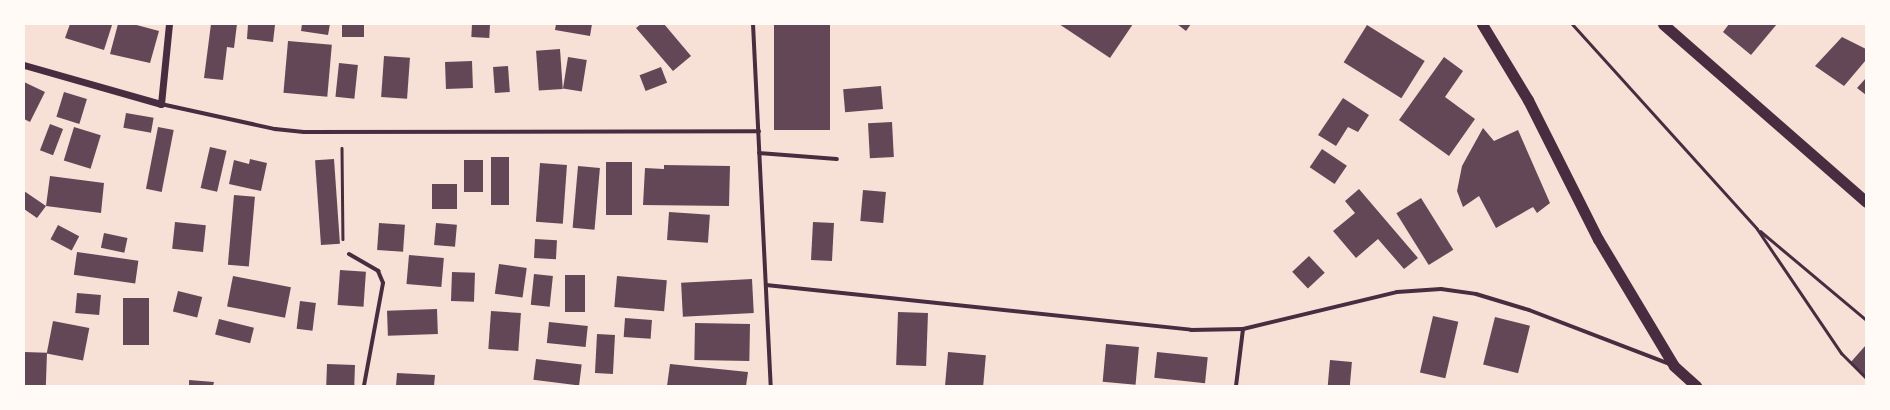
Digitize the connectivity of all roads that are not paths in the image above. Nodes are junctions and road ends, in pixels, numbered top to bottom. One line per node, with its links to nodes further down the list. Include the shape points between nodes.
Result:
1 (169, 24): 7 (street)
2 (752, 24): 8 (street)
3 (1482, 24): 17 (highway, via 1528,100 1598,239)
4 (1572, 24): 12 (lane)
5 (1663, 24): 11 (highway)
6 (24, 65): 7 (street)
7 (161, 104): 8 (street, via 276,129 304,132)
8 (759, 131): 9 (street)
9 (759, 153): 10 (street); 14 (street)
10 (837, 159)
11 (1866, 202)
12 (1757, 229): 15 (lane); 18 (lane, via 1841,353)
13 (349, 254): 19 (street, via 378,270 383,282)
14 (766, 284): 16 (street, via 1191,330); 20 (street)
15 (1866, 320)
16 (1243, 329): 17 (street, via 1397,292 1441,289 1476,294 1529,310); 21 (street)
17 (1674, 366): 22 (highway)
18 (1866, 378)
19 (364, 386)
20 (771, 386)
21 (1236, 386)
22 (1696, 386)

